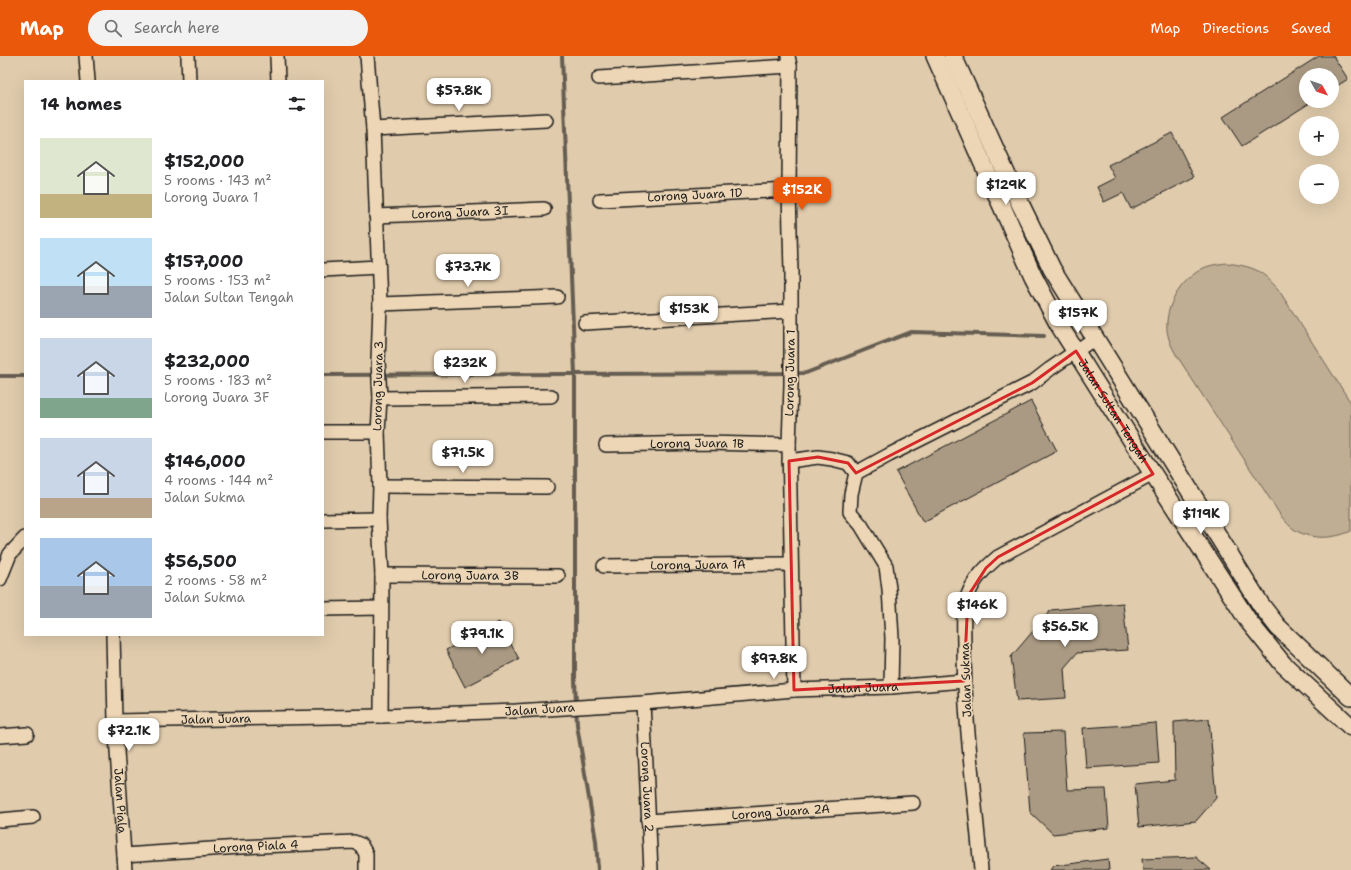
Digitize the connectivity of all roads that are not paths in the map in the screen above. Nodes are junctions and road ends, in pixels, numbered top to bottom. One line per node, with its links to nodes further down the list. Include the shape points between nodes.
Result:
1 (86, 56): 9 (street)
2 (188, 56): 10 (street)
3 (277, 56): 11 (street)
4 (367, 56): 13 (street, Lorong Juara 3)
5 (935, 56): 25 (main road, Jalan Sultan Tengah, via 1032,276 1058,325)
6 (953, 56): 24 (main road, Jalan Sultan Tengah, via 1052,269)
7 (789, 61): 8 (street); 14 (street, Lorong Juara 1)
8 (598, 78)
9 (88, 80)
10 (189, 80)
11 (278, 80)
12 (546, 120): 13 (street)
13 (373, 129): 17 (street, Lorong Juara 3)
14 (789, 190): 15 (street, Lorong Juara 1D); 22 (street, Lorong Juara 1)
15 (600, 200)
16 (544, 209): 17 (street, Lorong Juara 3I)
17 (376, 216): 18 (street, Lorong Juara 3)
18 (378, 267): 19 (street); 21 (street, Lorong Juara 3)
19 (324, 270)
20 (557, 297): 21 (street)
21 (380, 304): 27 (street, Lorong Juara 3)
22 (791, 311): 23 (street); 30 (street, Lorong Juara 1)
23 (585, 323)
24 (1095, 338): 25 (street); 51 (main road, Jalan Sultan Tengah, via 1261,605 1278,627)
25 (1076, 351): 33 (street, via 1032,383); 34 (main road, Jalan Sultan Tengah)
26 (551, 396): 27 (street)
27 (380, 398): 29 (street, Lorong Juara 3)
28 (324, 432): 29 (street)
29 (378, 432): 35 (street, Lorong Juara 3)
30 (789, 444): 31 (street, Lorong Juara 1B, via 706,442); 32 (street, Lorong Juara 1)
31 (606, 445)
32 (789, 461): 33 (street, via 818,457 848,464); 40 (street, Lorong Juara 1)
33 (856, 473): 49 (street, via 850,512 886,566 892,638)
34 (1153, 474): 48 (street, Jalan Sukma, via 998,557 986,568 975,581 968,596 965,615); 55 (main road, Jalan Sultan Tengah, via 1262,640 1283,664)
35 (380, 486): 36 (street); 37 (street, Lorong Juara 3)
36 (547, 487)
37 (379, 519): 38 (street); 42 (street, Lorong Juara 3)
38 (324, 520)
39 (24, 539): 44 (street, via 10,554)
40 (791, 564): 41 (street, Lorong Juara 1A); 50 (street, Lorong Juara 1)
41 (604, 566)
42 (382, 575): 43 (street, Lorong Juara 3B); 45 (street, Lorong Juara 3)
43 (558, 576)
44 (0, 580)
45 (381, 608): 46 (street); 53 (street, Lorong Juara 3)
46 (324, 609)
47 (113, 636): 54 (street, Jalan Piala)
48 (964, 681): 49 (street, Jalan Juara); 66 (street, Jalan Sukma)
49 (891, 687): 50 (street, Jalan Juara)
50 (794, 690): 52 (street, Jalan Juara)
51 (1351, 697)
52 (643, 703): 53 (street, Jalan Juara); 61 (street, Lorong Juara 2)
53 (381, 716): 54 (street, Jalan Juara)
54 (115, 721): 62 (street, Jalan Piala)
55 (1351, 727)
56 (27, 734): 57 (street)
57 (0, 736)
58 (913, 803): 61 (street, Lorong Juara 2A)
59 (33, 817): 60 (street)
60 (0, 820)
61 (648, 821): 65 (street, Lorong Juara 2)
62 (124, 855): 63 (street, Jalan Piala); 64 (street, Lorong Piala 4, via 354,842 361,845 366,854)
63 (125, 870)
64 (366, 870)
65 (651, 870)
66 (981, 870)

